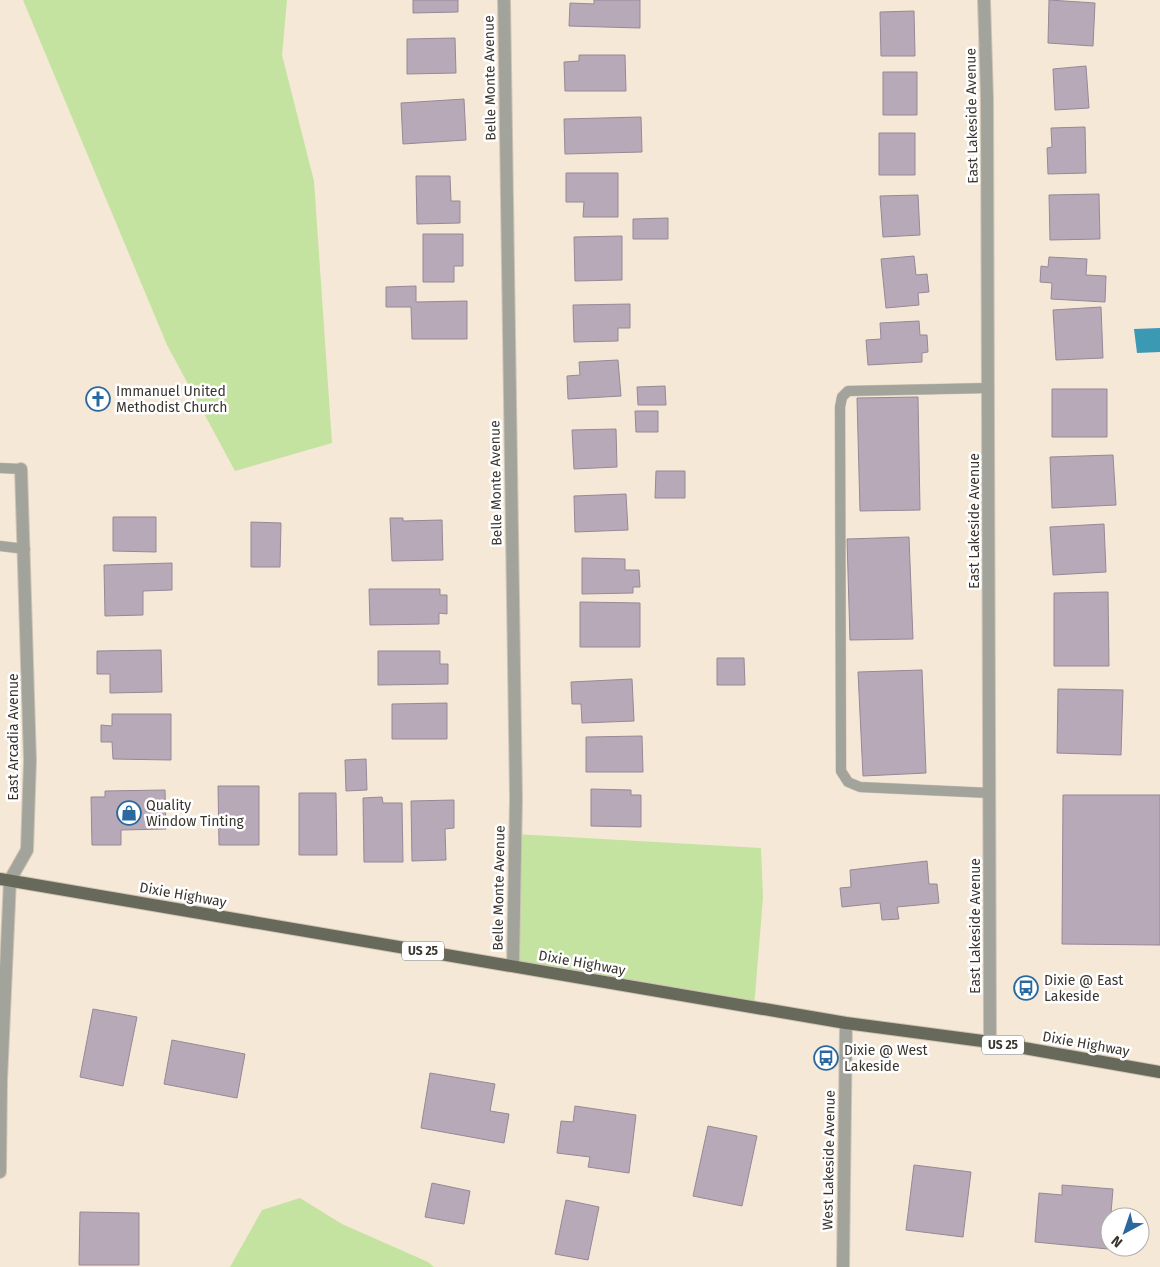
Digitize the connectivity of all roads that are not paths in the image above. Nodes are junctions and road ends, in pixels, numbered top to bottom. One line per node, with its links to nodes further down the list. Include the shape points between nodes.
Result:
1 (504, 0): 10 (street, Belle Monte Avenue, via 516,798)
2 (984, 0): 3 (street, East Lakeside Avenue)
3 (989, 388): 8 (street, East Lakeside Avenue); 8 (lane, via 848,391 842,397 840,407 841,771 848,782 860,787)
4 (0, 468): 5 (lane)
5 (21, 469): 7 (street, East Arcadia Avenue)
6 (0, 546): 7 (lane)
7 (24, 548): 9 (street, East Arcadia Avenue, via 30,760 27,850)
8 (990, 793): 12 (street, East Lakeside Avenue)
9 (5, 879): 10 (main road, Dixie Highway / US 25); 14 (street)
10 (513, 966): 11 (main road, Dixie Highway / US 25)
11 (846, 1023): 12 (main road, Dixie Highway / US 25); 15 (street, West Lakeside Avenue)
12 (990, 1042): 13 (main road, Dixie Highway / US 25)
13 (1160, 1072)
14 (0, 1172)
15 (843, 1267)

